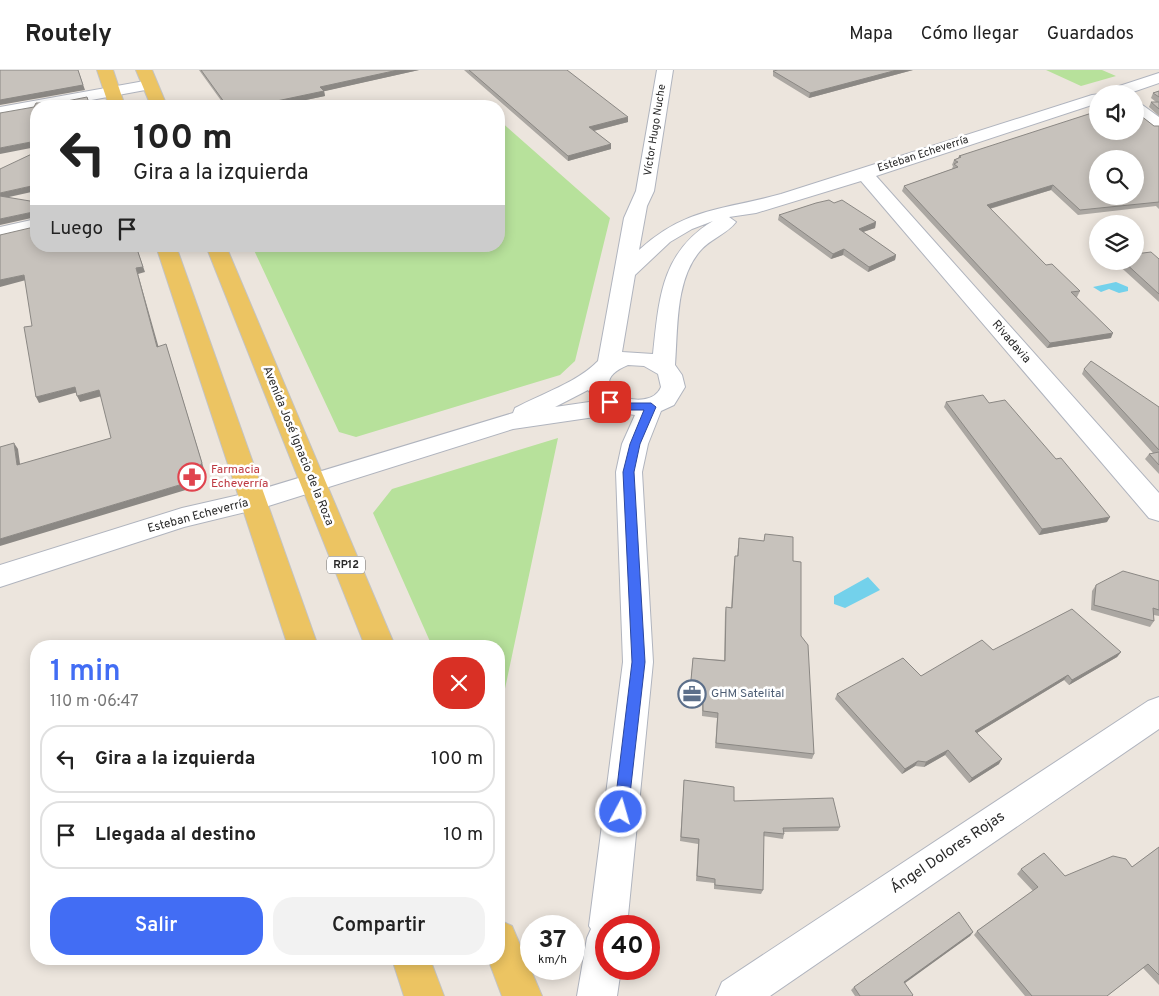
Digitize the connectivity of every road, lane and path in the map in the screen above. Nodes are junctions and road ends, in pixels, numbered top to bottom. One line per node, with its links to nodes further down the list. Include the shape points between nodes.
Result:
1 (105, 70): 8 (main road)
2 (665, 70): 16 (street, Víctor Hugo Nuche)
3 (1122, 74): 6 (street)
4 (147, 77): 8 (street); 9 (main road)
5 (1159, 78): 6 (street, Esteban Echeverría)
6 (1142, 83): 7 (street, Esteban Echeverría)
7 (1136, 85)
8 (115, 99)
9 (157, 100)
10 (1089, 100): 15 (street, Esteban Echeverría)
11 (30, 109): 12 (street)
12 (0, 112)
13 (1144, 114): 14 (street)
14 (1159, 125)
15 (864, 173): 17 (street, Esteban Echeverría); 32 (street, Rivadavia)
16 (645, 191): 20 (street, Víctor Hugo Nuche, via 649,207 647,230); 23 (street, Víctor Hugo Nuche, via 637,206)
17 (749, 208): 20 (street, Esteban Echeverría, via 697,219 673,231); 24 (street, Esteban Echeverría, via 696,240)
18 (30, 226): 19 (street)
19 (0, 233)
20 (654, 246): 23 (street, Esteban Echeverría); 24 (street)
21 (168, 252): 31 (main road)
22 (218, 252): 30 (main road, Avenida José Ignacio de la Roza / RP12)
23 (625, 273): 26 (street)
24 (673, 282): 25 (street, Esteban Echeverría)
25 (663, 366): 26 (street, via 640,358 625,358); 28 (street, via 675,384 664,401)
26 (603, 370): 27 (street, via 596,386 600,394); 29 (street, Esteban Echeverría)
27 (620, 406): 28 (street); 29 (street, Esteban Echeverría)
28 (651, 407): 37 (street, via 635,444 629,472 638,662)
29 (512, 421): 30 (street, Esteban Echeverría)
30 (313, 483): 31 (street, Esteban Echeverría); 35 (main road, Avenida José Ignacio de la Roza / RP12)
31 (253, 501): 33 (street, Esteban Echeverría, via 182,518); 34 (main road)
32 (1159, 512)
33 (0, 576)
34 (301, 640)
35 (378, 640)
36 (1159, 711): 44 (street, Ángel Dolores Rojas)
37 (609, 915)
38 (505, 954): 42 (main road)
39 (413, 965): 41 (main road)
40 (599, 980): 43 (street)
41 (424, 996)
42 (522, 996)
43 (597, 996)
44 (736, 996)

